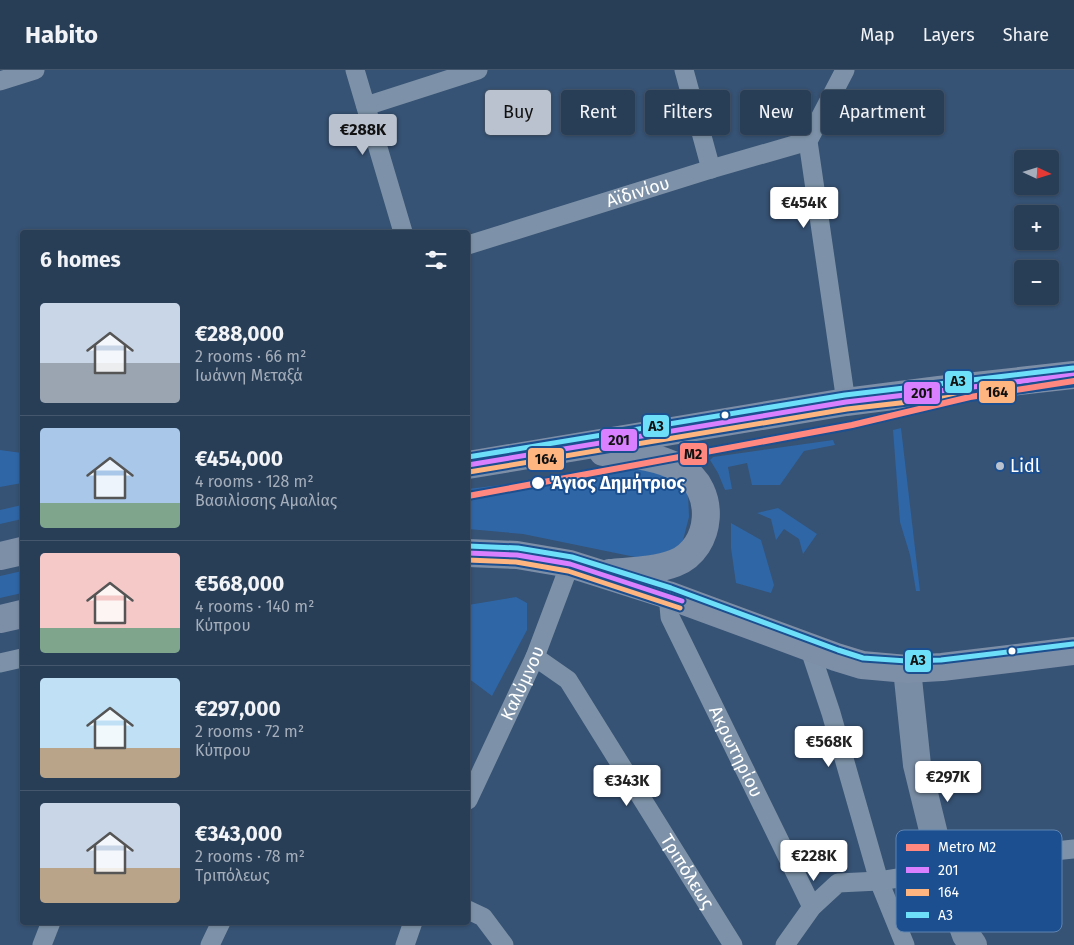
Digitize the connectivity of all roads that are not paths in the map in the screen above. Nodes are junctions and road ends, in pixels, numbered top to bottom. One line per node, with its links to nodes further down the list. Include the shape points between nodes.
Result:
1 (34, 70): 6 (street)
2 (355, 70): 7 (street)
3 (478, 70): 7 (street)
4 (684, 70): 9 (street)
5 (845, 70): 8 (street)
6 (0, 81)
7 (366, 106): 10 (street)
8 (808, 142): 9 (street, Αϊδινίου); 13 (street)
9 (711, 170): 11 (street, Αϊδινίου)
10 (402, 230)
11 (470, 244)
12 (1074, 375): 13 (main road)
13 (846, 402): 14 (main road)
14 (556, 450): 15 (main road); 20 (main road, via 625,453 669,463 695,480 703,494 705,526 700,541 689,553 661,567)
15 (470, 459)
16 (20, 551): 18 (main road)
17 (470, 553): 19 (main road, via 517,555)
18 (0, 556)
19 (570, 564): 20 (main road); 26 (street, Καλύμνου)
20 (601, 573): 21 (main road)
21 (668, 595): 24 (main road); 34 (street, Ακρωτηρίου, via 670,617)
22 (20, 614): 23 (main road)
23 (0, 619)
24 (809, 647): 29 (main road, via 862,665); 33 (street)
25 (1074, 651): 29 (main road)
26 (535, 657): 30 (street, Καλύμνου); 46 (street, Τριπόλεως, via 568,680)
27 (20, 658): 28 (street)
28 (0, 663)
29 (906, 669): 31 (street, via 917,764)
30 (470, 796)
31 (933, 830)
32 (896, 878): 33 (street)
33 (879, 881): 34 (street, via 838,884); 36 (street)
34 (812, 906): 47 (street)
35 (470, 911): 45 (street, via 483,917)
36 (896, 923)
37 (50, 925): 42 (street)
38 (220, 925): 43 (street)
39 (413, 925): 44 (street)
40 (900, 932): 48 (street)
41 (965, 932): 49 (street)
42 (42, 945)
43 (210, 945)
44 (405, 945)
45 (504, 945)
46 (733, 945)
47 (785, 945)
48 (905, 945)
49 (973, 945)

